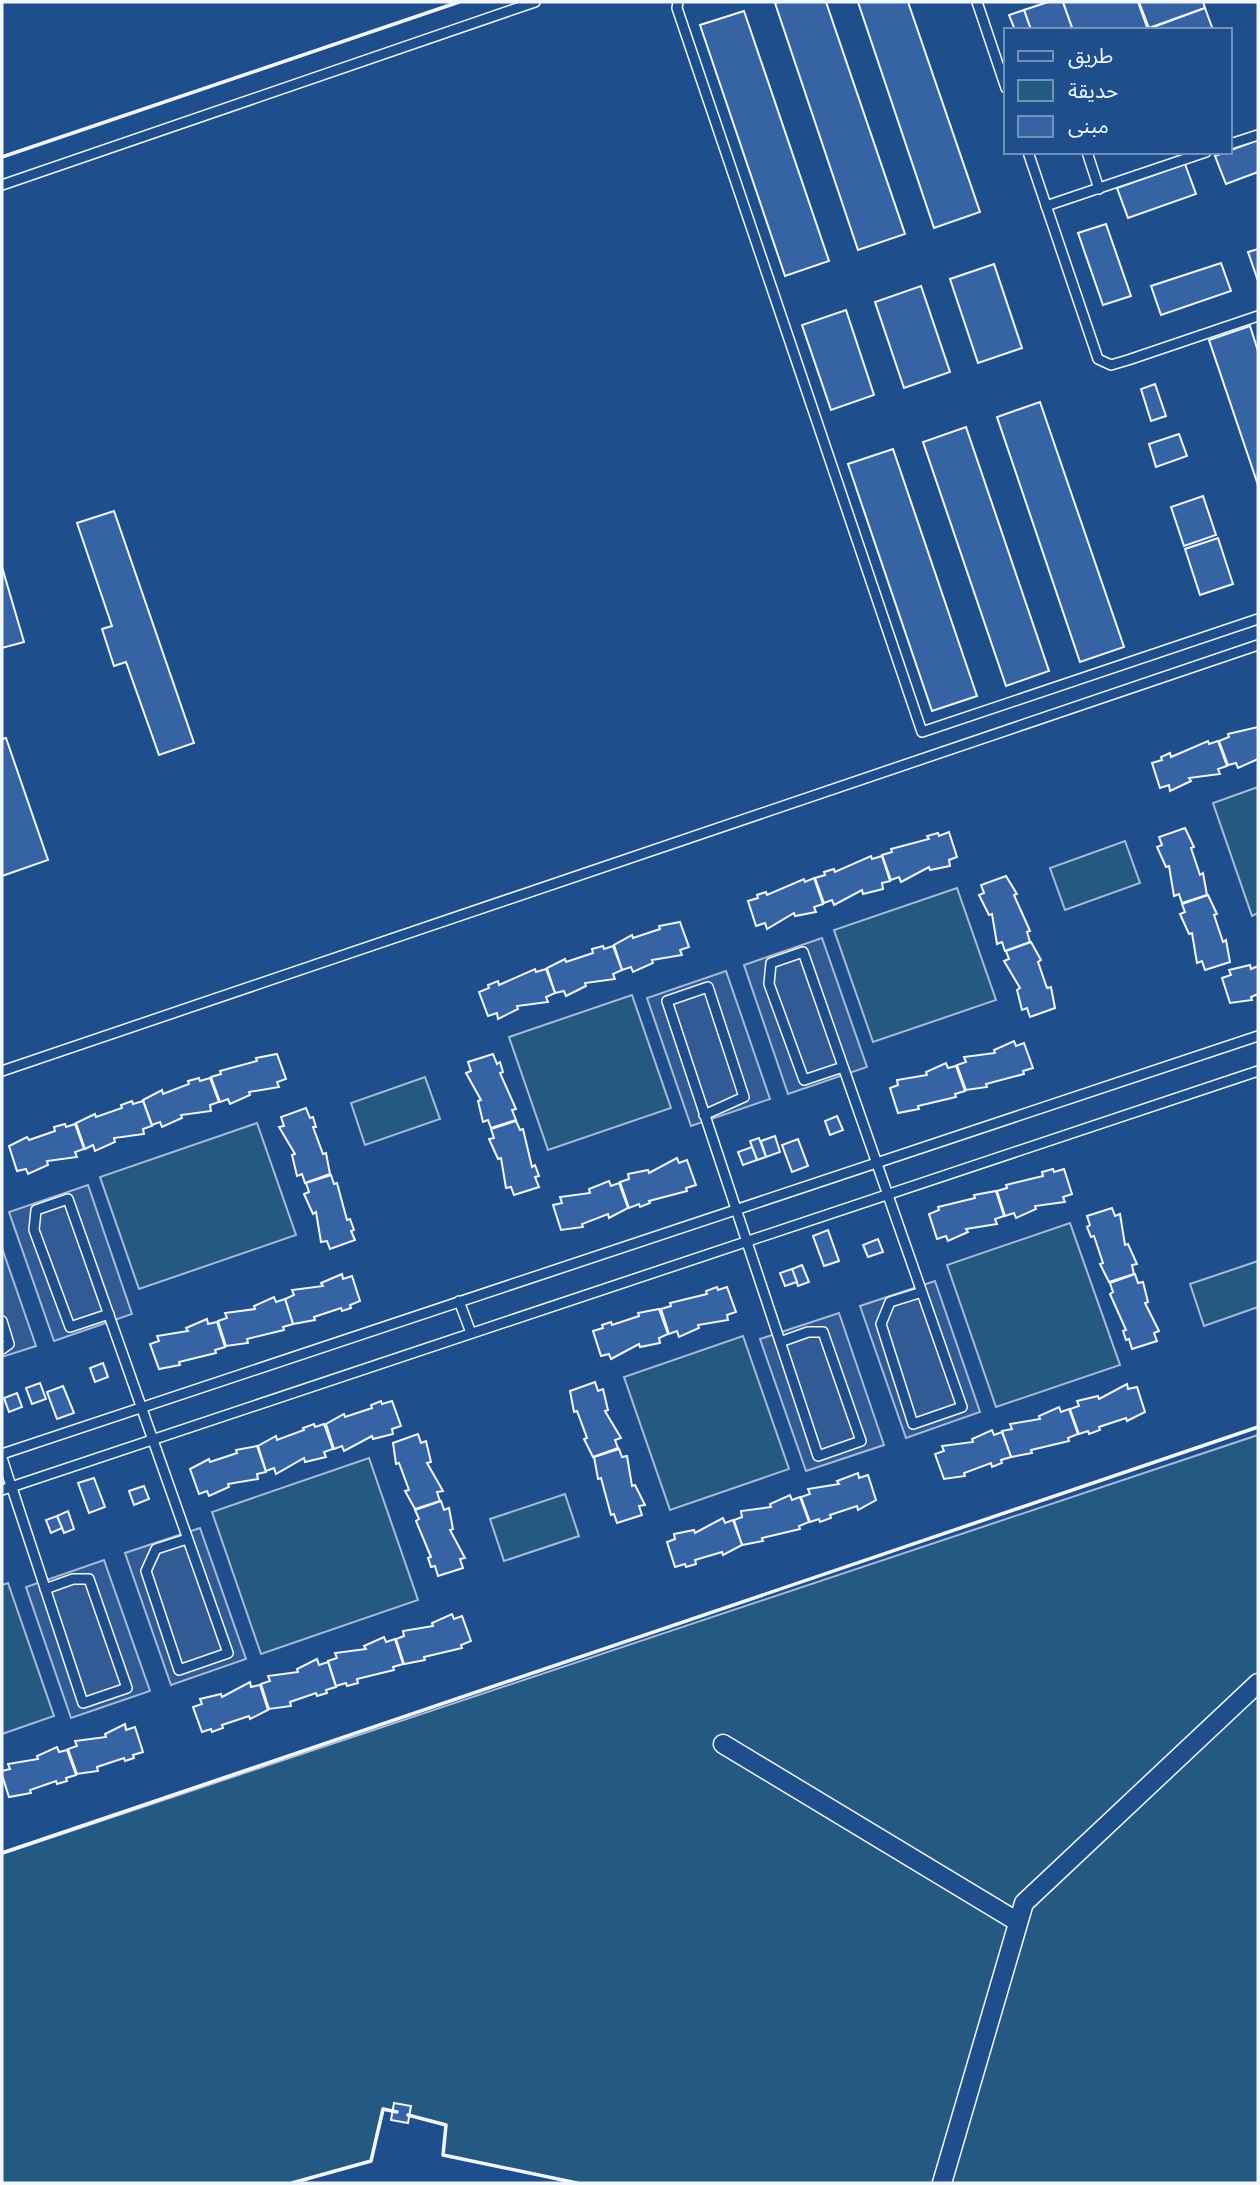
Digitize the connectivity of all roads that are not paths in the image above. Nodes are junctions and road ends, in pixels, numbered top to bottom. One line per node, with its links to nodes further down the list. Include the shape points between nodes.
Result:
1 (535, 2): 10 (lane)
2 (678, 2): 14 (lane, via 922,732)
3 (977, 2): 4 (lane)
4 (1004, 82)
5 (1258, 135): 6 (lane)
6 (1232, 143)
7 (1029, 154): 12 (lane)
8 (1088, 154): 11 (lane)
9 (1200, 154): 11 (lane)
10 (2, 185)
11 (1099, 189): 12 (lane)
12 (1046, 206): 13 (lane, via 1098,359 1111,365)
13 (1258, 316)
14 (1258, 618)
15 (1258, 645): 18 (lane)
16 (1258, 1036): 21 (lane)
17 (843, 1068): 17 (lane, via 804,1080 769,984 771,963 803,952); 21 (lane)
18 (2, 1071)
19 (1258, 1071): 22 (lane)
20 (704, 1115): 20 (lane, via 744,1097 708,987 667,1001); 23 (lane)
21 (877, 1163): 22 (lane); 23 (lane)
22 (888, 1194): 24 (lane); 25 (lane)
23 (736, 1209): 24 (lane); 26 (lane)
24 (746, 1241): 29 (lane); 30 (lane)
25 (922, 1292): 25 (lane, via 962,1407 913,1424 881,1324 890,1302)
26 (459, 1301): 29 (lane); 32 (lane)
27 (109, 1314): 27 (lane, via 70,1326 34,1230 36,1210 68,1199); 32 (lane)
28 (2, 1321): 31 (lane, via 9,1344)
29 (471, 1333): 33 (lane)
30 (780, 1342): 30 (lane, via 818,1456 861,1441 823,1332)
31 (2, 1349)
32 (141, 1407): 33 (lane); 34 (lane)
33 (153, 1439): 35 (lane); 36 (lane)
34 (2, 1456): 35 (lane)
35 (7, 1488): 37 (lane)
36 (187, 1539): 36 (lane, via 228,1653 179,1670 146,1571 156,1549)
37 (45, 1589): 37 (lane, via 83,1703 127,1688 89,1579 73,1579)
38 (1258, 1683): 40 (street, via 1024,1903)
39 (723, 1744): 40 (street)
40 (1018, 1922): 41 (street)
41 (942, 2183)

